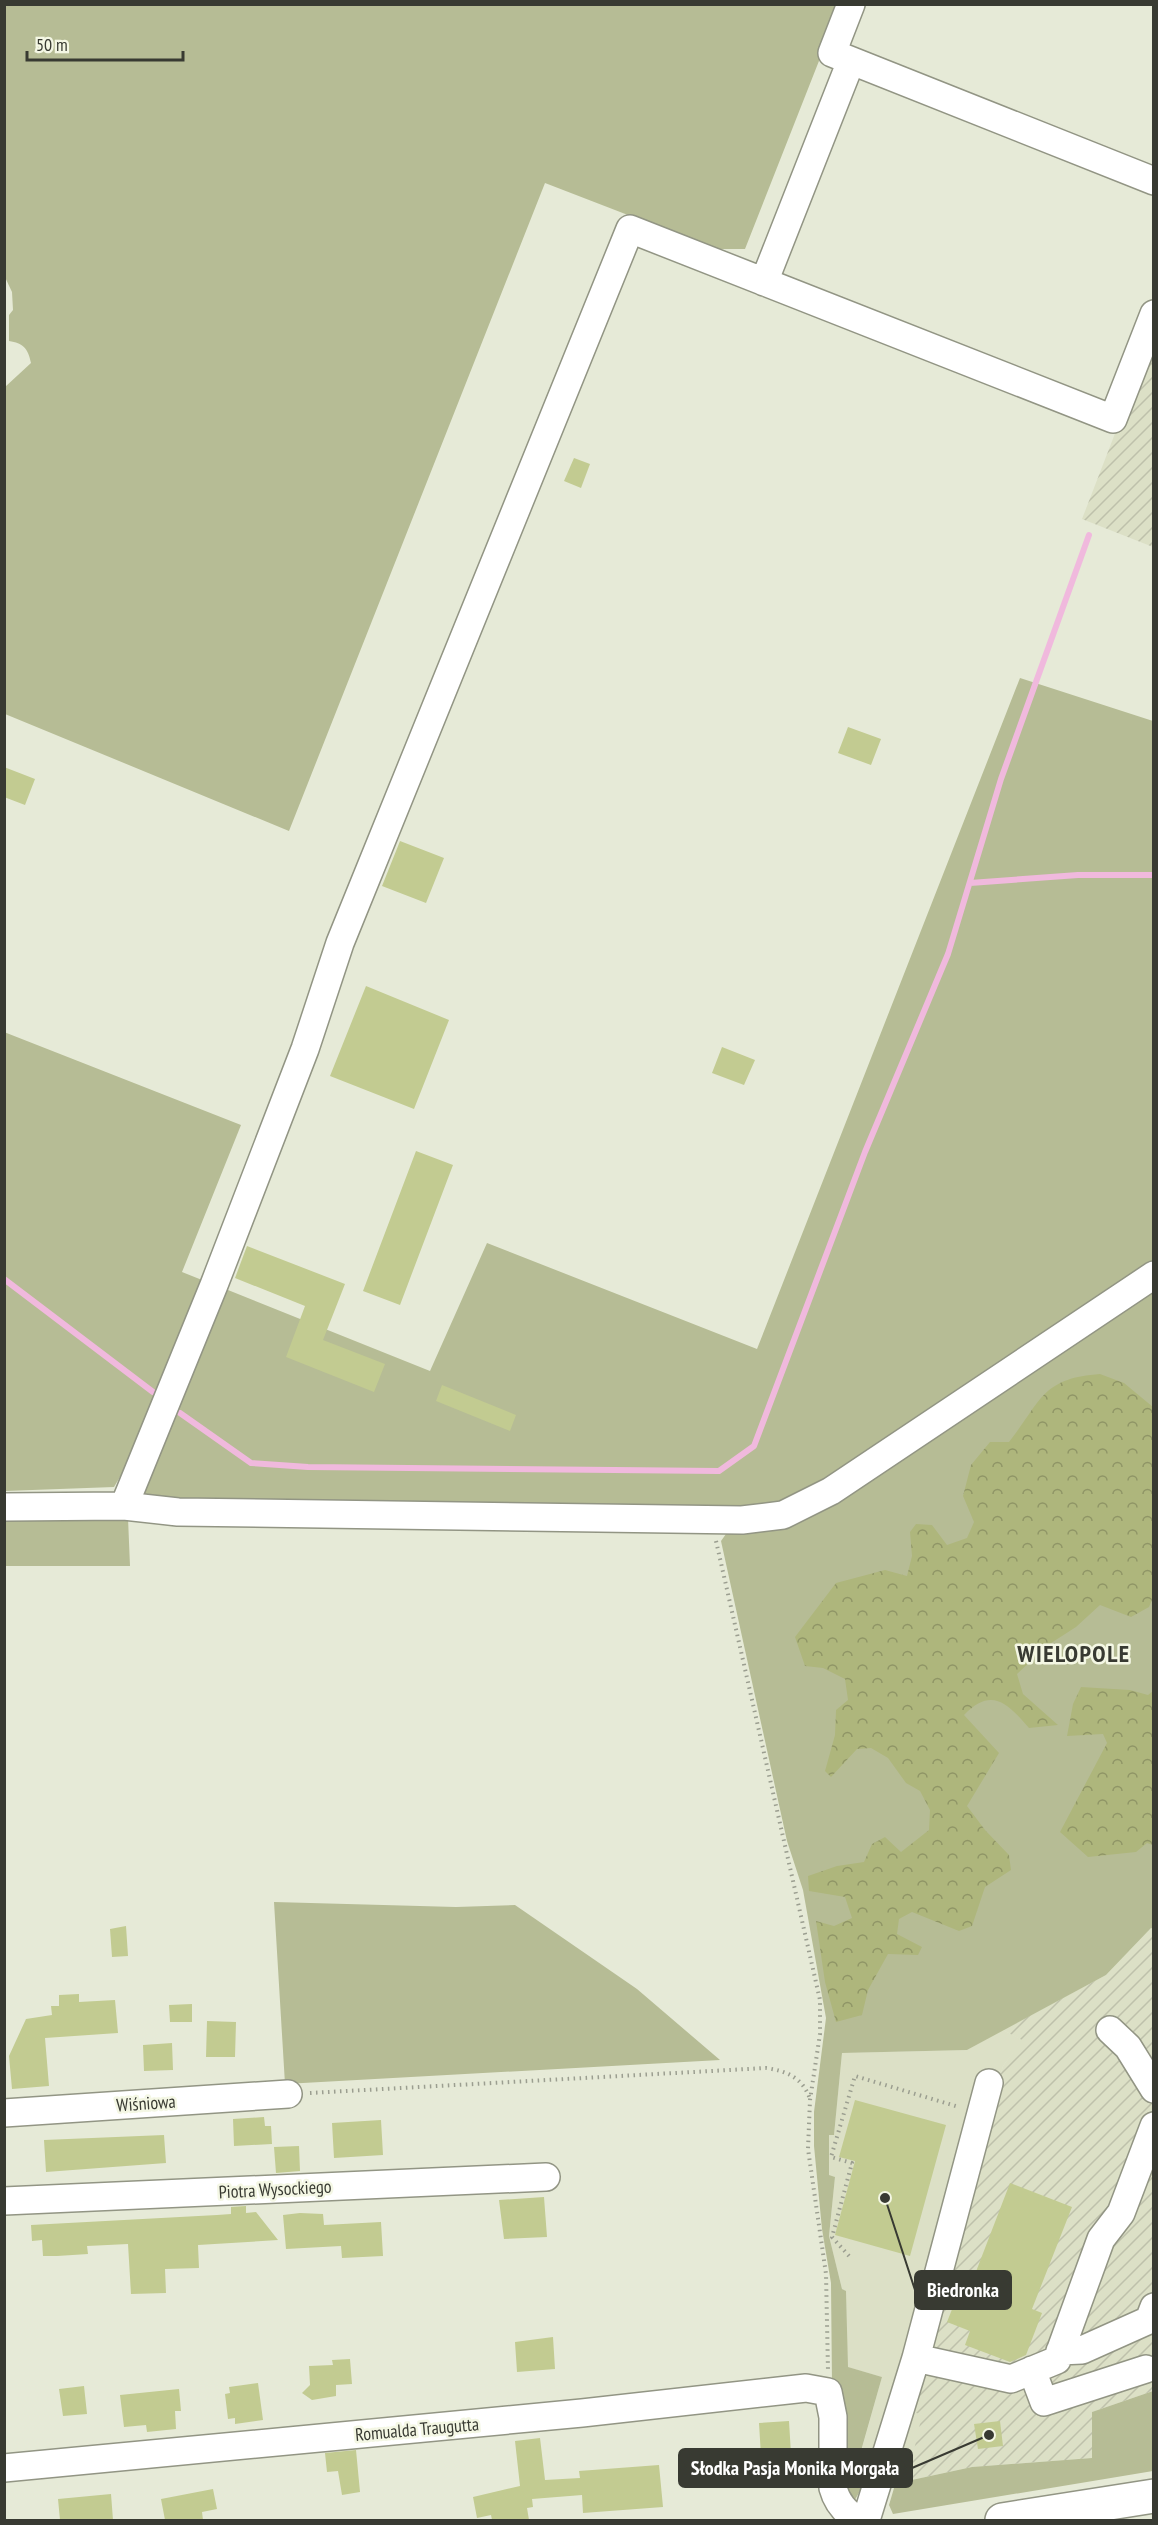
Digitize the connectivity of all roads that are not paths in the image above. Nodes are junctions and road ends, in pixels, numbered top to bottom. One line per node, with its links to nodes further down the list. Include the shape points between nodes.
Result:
1 (851, 4): 2 (street, via 832,53)
2 (851, 61): 3 (street); 4 (street)
3 (1154, 181)
4 (764, 282): 5 (street, via 1113,418); 7 (street, via 630,229 340,943 293,1082)
5 (1154, 314)
6 (1154, 1275): 7 (street, via 814,1502 783,1515 733,1520 189,1512)
7 (124, 1506): 8 (street)
8 (4, 1507)
9 (1110, 2030): 11 (street, via 1128,2047)
10 (989, 2083): 20 (street)
11 (1154, 2089)
12 (288, 2094): 13 (street, Wiśniowa)
13 (4, 2113)
14 (1154, 2126): 15 (street)
15 (1146, 2171): 19 (street, via 1101,2239)
16 (546, 2177): 17 (street, Piotra Wysockiego)
17 (4, 2201)
18 (1154, 2307): 19 (street, via 1149,2320 1082,2350)
19 (1060, 2351): 22 (street, via 1057,2360)
20 (916, 2358): 22 (street, via 1011,2379); 27 (street)
21 (1146, 2369): 22 (street, via 1044,2402)
22 (1032, 2370)
23 (4, 2468): 26 (street, Romualda Traugutta, via 806,2388 828,2392 833,2488 846,2513)
24 (1154, 2496): 25 (main road)
25 (1122, 2511): 28 (main road)
26 (858, 2520)
27 (866, 2520)
28 (1002, 2520)

